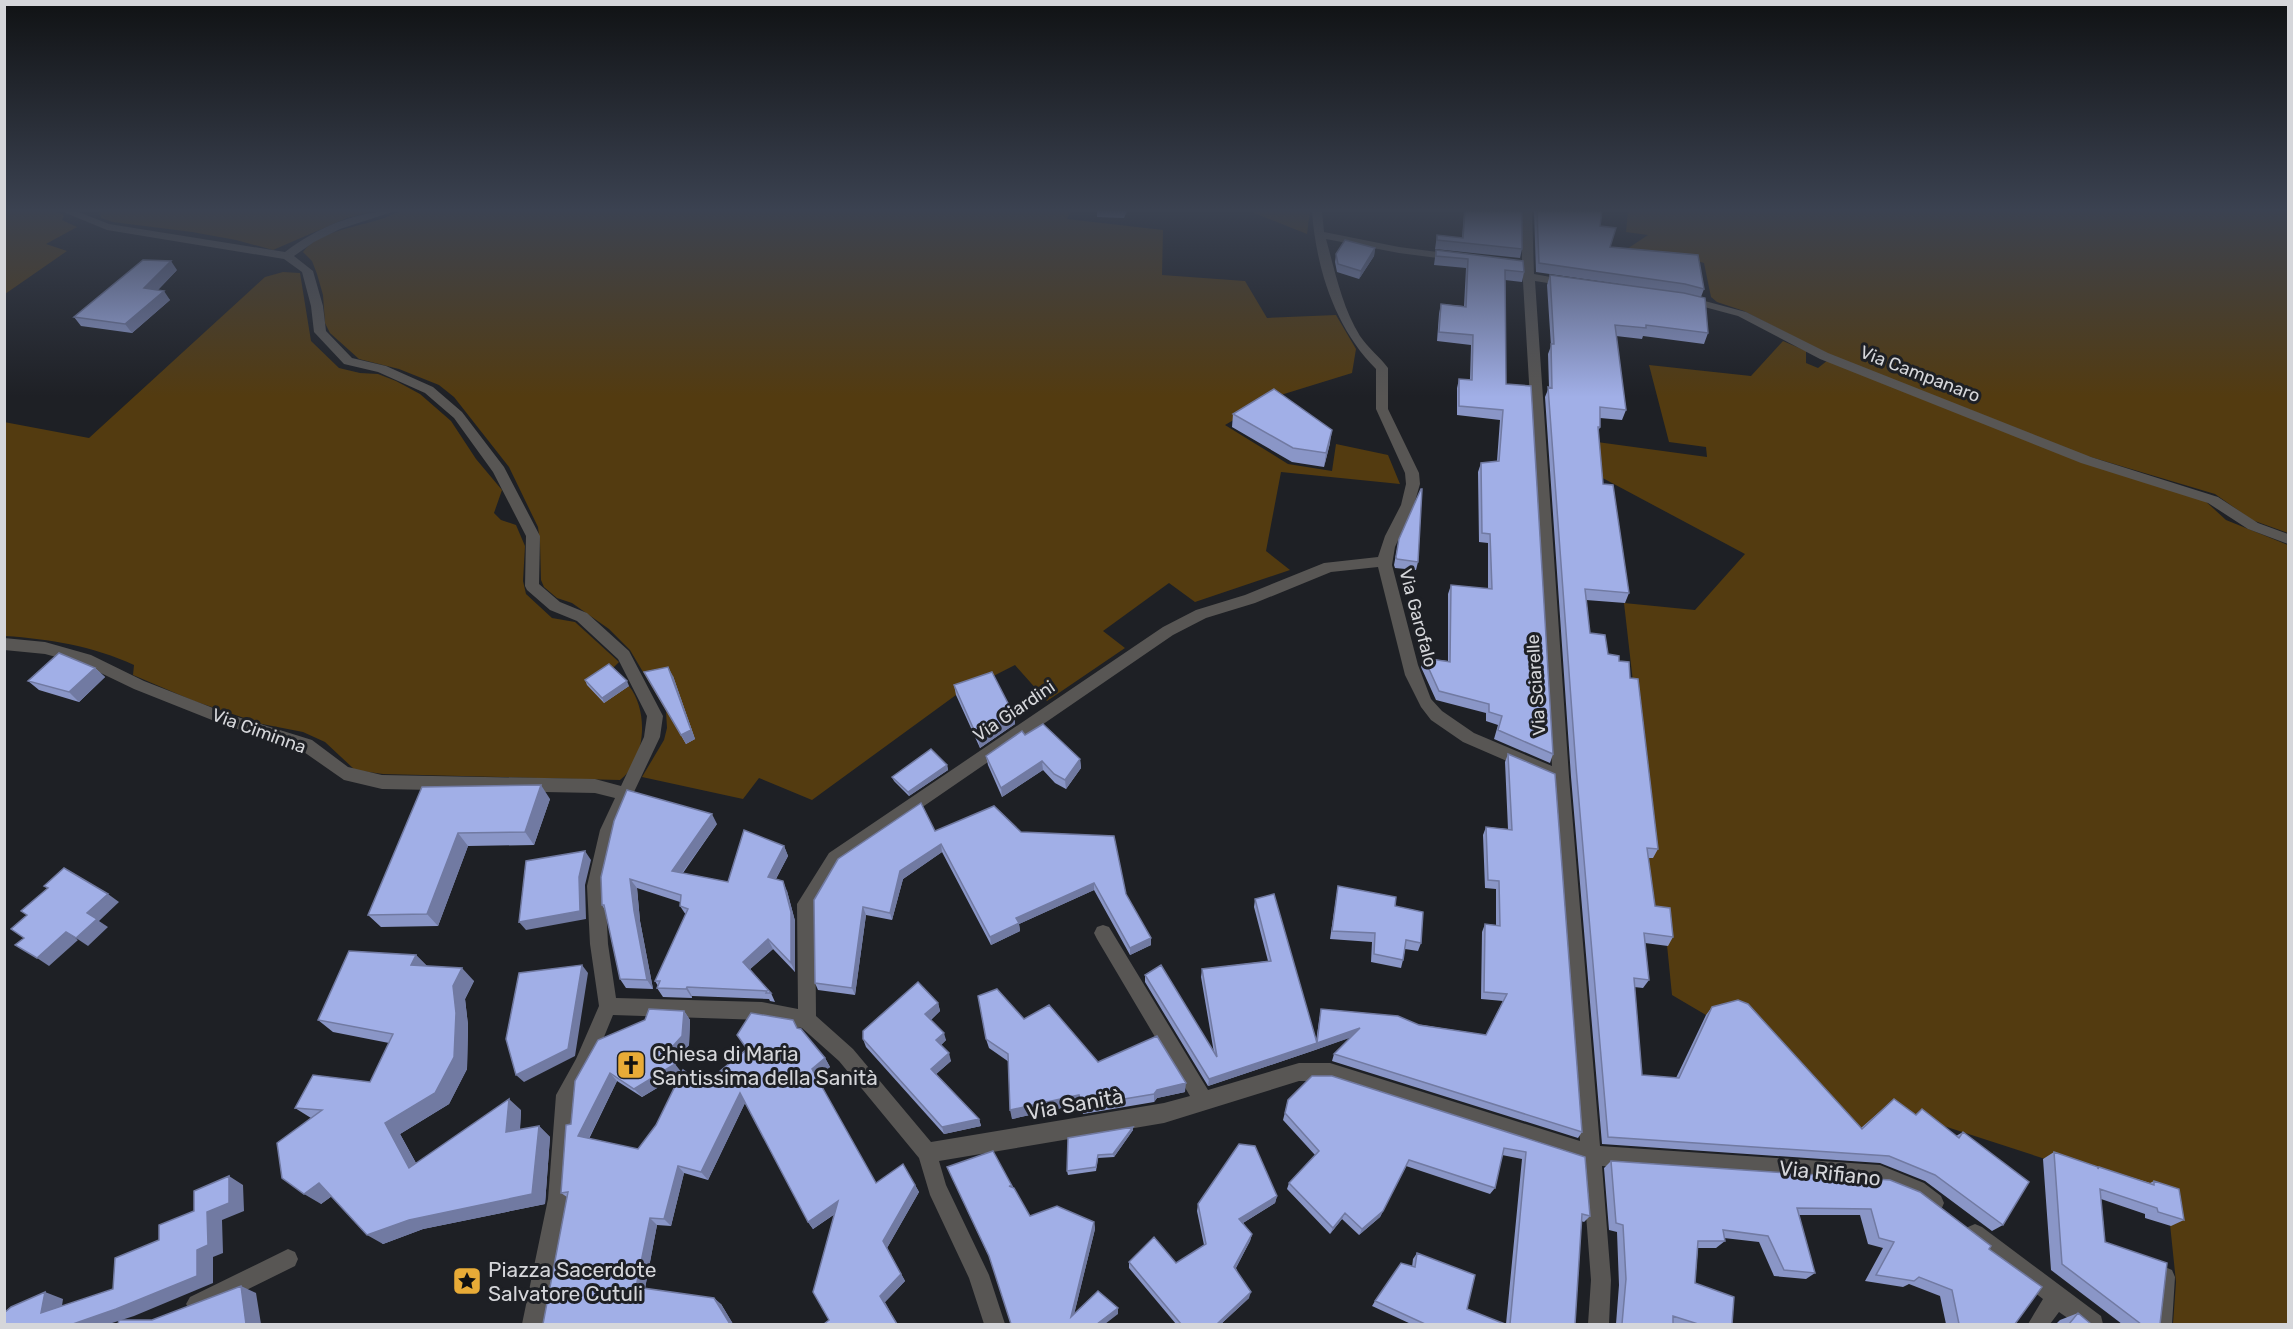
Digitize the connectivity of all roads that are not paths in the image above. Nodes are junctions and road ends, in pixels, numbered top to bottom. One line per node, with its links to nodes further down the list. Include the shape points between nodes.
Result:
1 (308, 273): 11 (street, via 320,332 348,361 382,369 429,390 458,415 500,470 533,536 532,586 555,606 582,617 624,655 655,716 652,737)
2 (1330, 273): 8 (street, Via Garofalo, via 1354,336 1382,368 1382,409 1414,484 1391,534)
3 (1524, 273): 10 (street, Via Sciarelle)
4 (1538, 273): 5 (street)
5 (1580, 285)
6 (1670, 297): 7 (street, Via Campanaro, via 1742,314 1824,356 2086,460 2213,500 2253,526)
7 (2289, 539)
8 (1384, 561): 10 (street, Via Garofalo, via 1417,684 1427,704 1449,725 1484,745); 14 (street, Via Giardini, via 1329,567 1201,614 1168,631 835,858 806,904)
9 (4, 644): 11 (street, Via Ciminna, via 45,648 86,659 183,703 306,745 344,773 360,778 382,782 595,786)
10 (1561, 777): 17 (street, Via Sciarelle)
11 (625, 794): 13 (street, via 608,830 596,886)
12 (1103, 933): 15 (street)
13 (608, 1006): 14 (street, via 762,1011); 22 (street, via 566,1095 558,1199)
14 (807, 1020): 16 (street, via 846,1055)
15 (1204, 1101): 16 (street, Via Sanità, via 1164,1113); 17 (street, Via Sanità, via 1299,1072 1330,1072)
16 (927, 1153): 23 (street, via 937,1188 980,1275)
17 (1592, 1155): 20 (street, Via Rifiano, via 1880,1175 1917,1190); 24 (street, Via Sciarelle, via 1601,1280)
18 (288, 1259): 21 (street)
19 (2165, 1277): 27 (street)
20 (2057, 1297): 25 (street); 26 (street, Via Rifiano)
21 (173, 1313)
22 (532, 1324)
23 (994, 1324)
24 (1598, 1324)
25 (2038, 1324)
26 (2093, 1324)
27 (2161, 1324)

